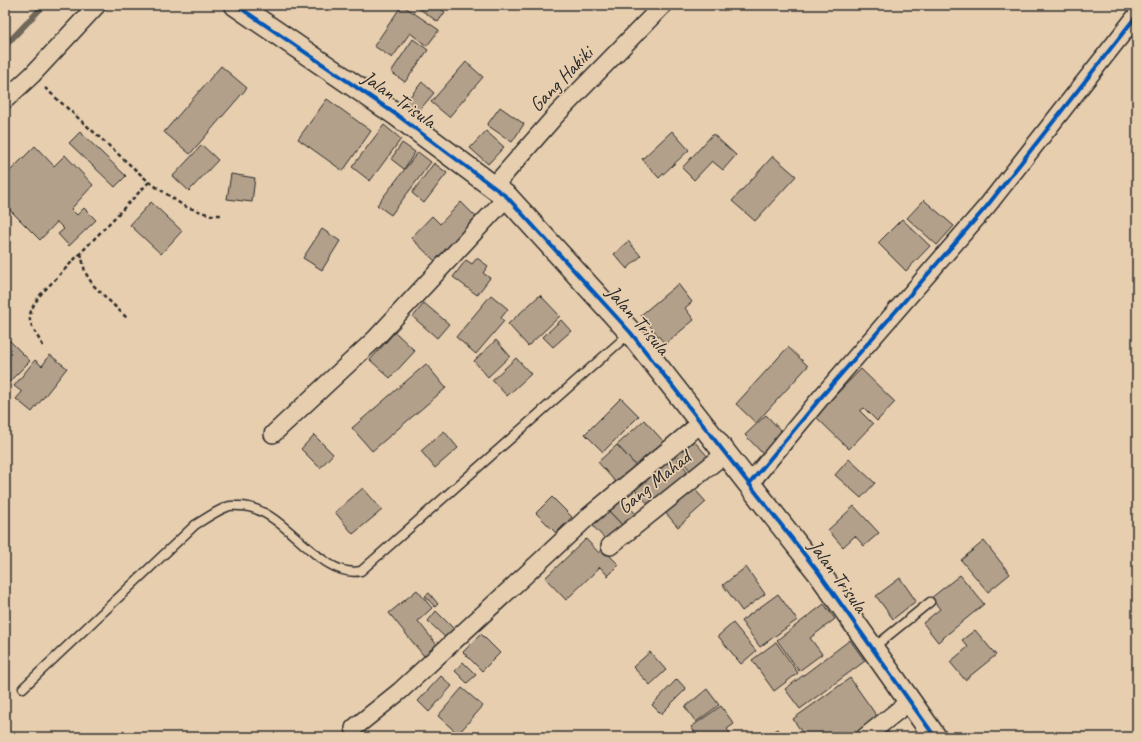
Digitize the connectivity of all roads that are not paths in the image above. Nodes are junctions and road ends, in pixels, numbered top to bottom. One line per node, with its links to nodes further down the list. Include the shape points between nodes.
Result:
1 (97, 5): 5 (street, via 32,75)
2 (236, 5): 6 (street, Jalan Trisula, via 397,115)
3 (664, 5): 6 (street, Gang Hakiki, via 556,114)
4 (1137, 15): 11 (street, via 987,206 823,394)
5 (5, 100)
6 (501, 191): 7 (street, Jalan Trisula); 9 (street, Gang Hakiki, via 375,339)
7 (631, 333): 8 (street, Jalan Trisula); 15 (lane, via 361,571 351,573 331,565 270,515 249,506 228,506 195,525)
8 (702, 422): 10 (street, Jalan Trisula); 17 (street, via 589,516 400,691)
9 (273, 434)
10 (726, 453): 11 (street, Jalan Trisula); 12 (street, Gang Mahad)
11 (750, 483): 14 (street, Jalan Trisula)
12 (610, 546)
13 (930, 602): 14 (lane)
14 (872, 648): 16 (street, Jalan Trisula)
15 (23, 688)
16 (910, 701): 18 (street); 19 (street, Jalan Trisula)
17 (354, 728)
18 (865, 737)
19 (935, 737)

